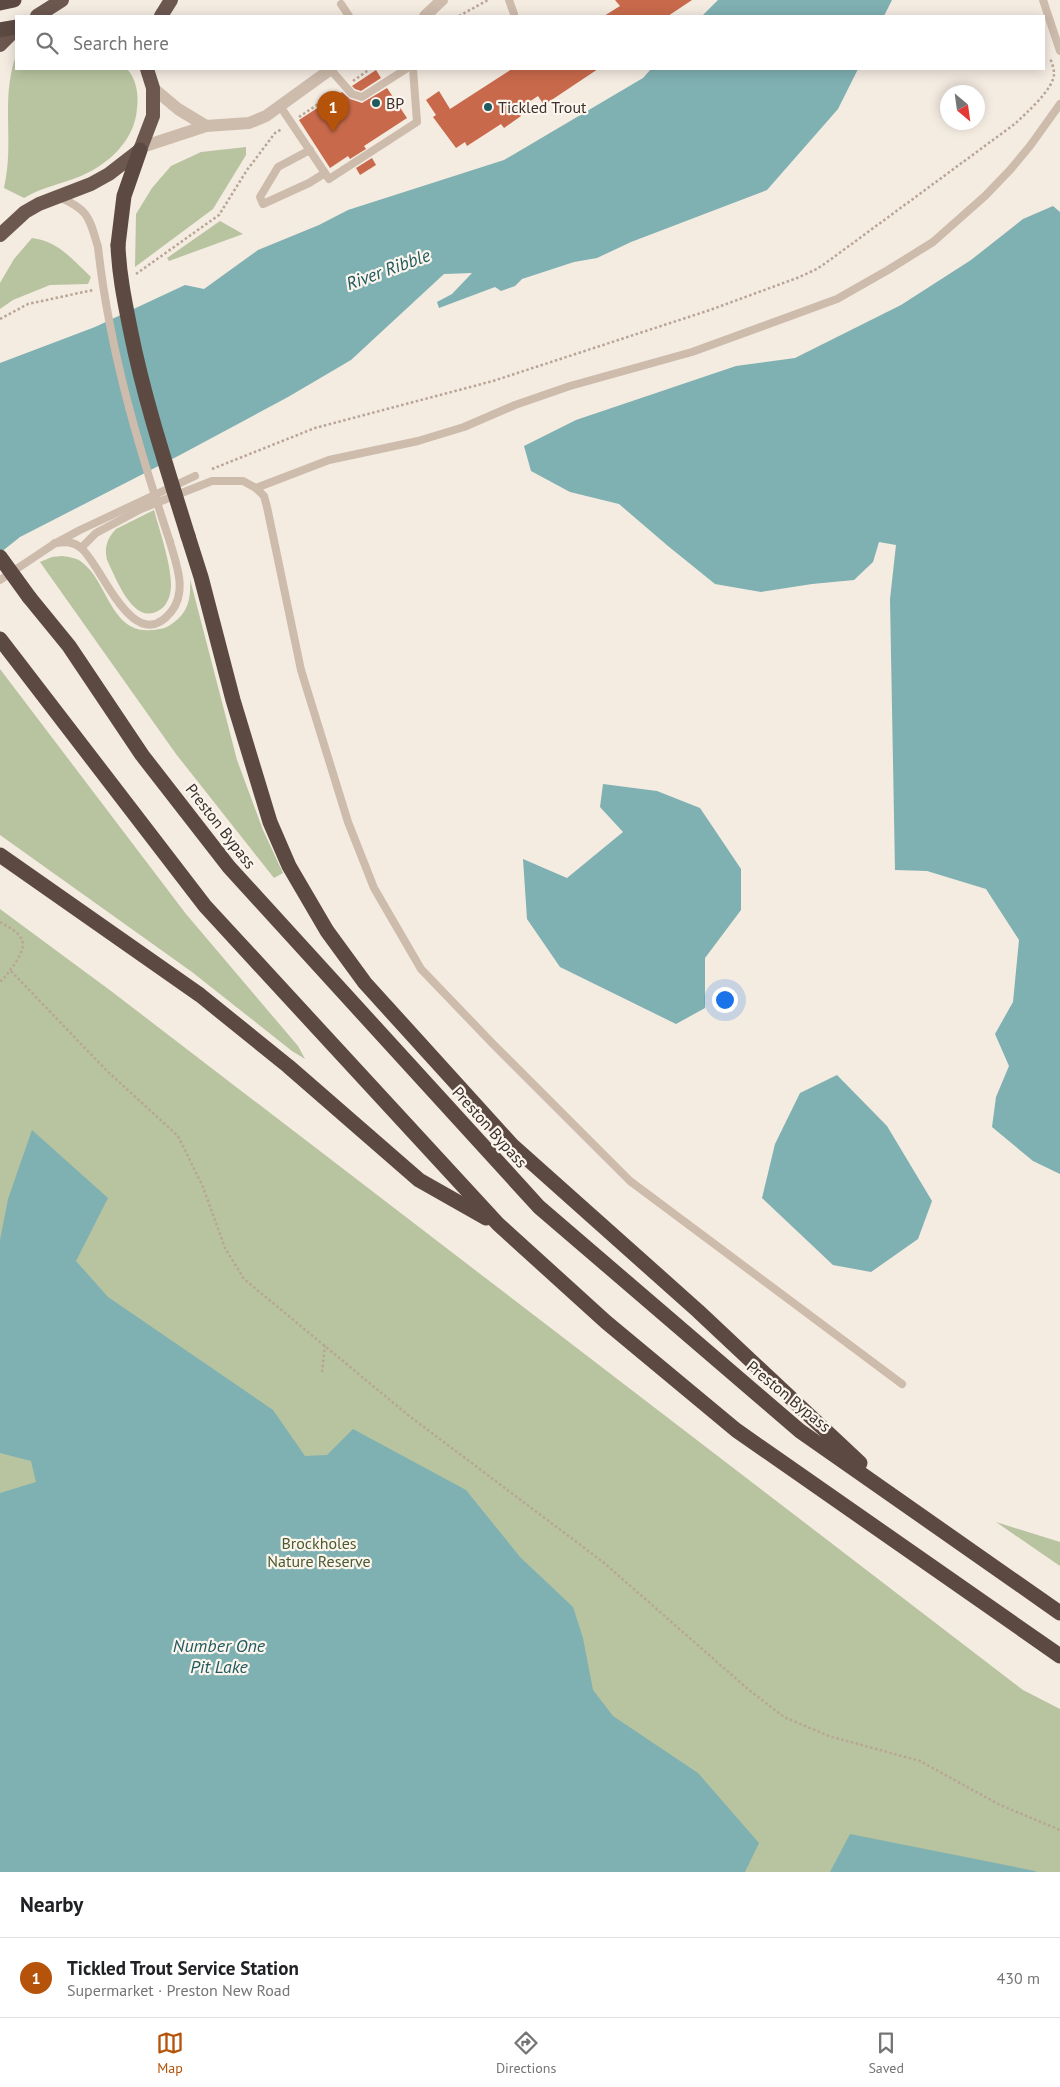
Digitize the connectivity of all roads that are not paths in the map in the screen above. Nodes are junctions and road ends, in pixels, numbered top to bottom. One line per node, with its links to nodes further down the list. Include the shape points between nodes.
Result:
1 (14, 0): 7 (highway)
2 (62, 0): 10 (highway)
3 (171, 0): 11 (highway)
4 (442, 0): 13 (street)
5 (509, 0): 9 (lane)
6 (1043, 0): 18 (lane)
7 (0, 3)
8 (341, 4): 12 (lane)
9 (514, 14)
10 (39, 15)
11 (162, 15)
12 (348, 15)
13 (426, 15)
14 (15, 28): 16 (highway)
15 (15, 29): 17 (highway)
16 (0, 30)
17 (0, 45)
18 (1060, 51)
19 (148, 70): 24 (highway)
20 (329, 70): 26 (street)
21 (331, 70): 22 (lane, via 352,94 362,97)
22 (404, 70)
23 (414, 70): 30 (lane, via 418,122 329,179)
24 (153, 88): 27 (street); 28 (highway, via 153,116)
25 (1060, 104): 34 (lane, via 1030,146 985,196 932,242 837,300 692,352 570,386 464,427 418,441 329,460)
26 (280, 106): 27 (street, via 249,123); 29 (lane)
27 (206, 126): 28 (street)
28 (141, 148): 31 (highway, via 91,184); 43 (highway, bridge, via 124,196 118,246 121,284 151,415 201,577 238,718 270,822 289,866 327,931 365,983 512,1145 698,1311)
29 (310, 150): 30 (lane); 30 (lane, via 278,166 260,197 264,204)
30 (325, 172)
31 (58, 196): 32 (highway, via 25,212); 36 (lane, bridge, via 86,213 98,247 112,335 142,455 181,586 173,610 152,624 128,614 112,596 93,560)
32 (0, 235)
33 (195, 476): 35 (lane)
34 (256, 488): 36 (lane, via 243,481 231,480 212,481 194,487 141,509 96,533); 42 (lane, via 264,496 301,670 348,822 374,888 421,969 630,1181)
35 (55, 543): 36 (lane, via 70,542); 38 (lane)
36 (81, 548)
37 (0, 557): 43 (highway, Preston Bypass, bridge, via 69,646 142,755 229,867 539,1207 800,1431)
38 (0, 580)
39 (0, 639): 41 (highway, via 205,906)
40 (0, 855): 41 (highway, via 200,996 288,1066 419,1180)
41 (498, 1224): 45 (highway, via 606,1322 736,1430)
42 (902, 1384)
43 (902, 1502): 44 (highway, Preston Bypass)
44 (1060, 1613)
45 (1060, 1656)

